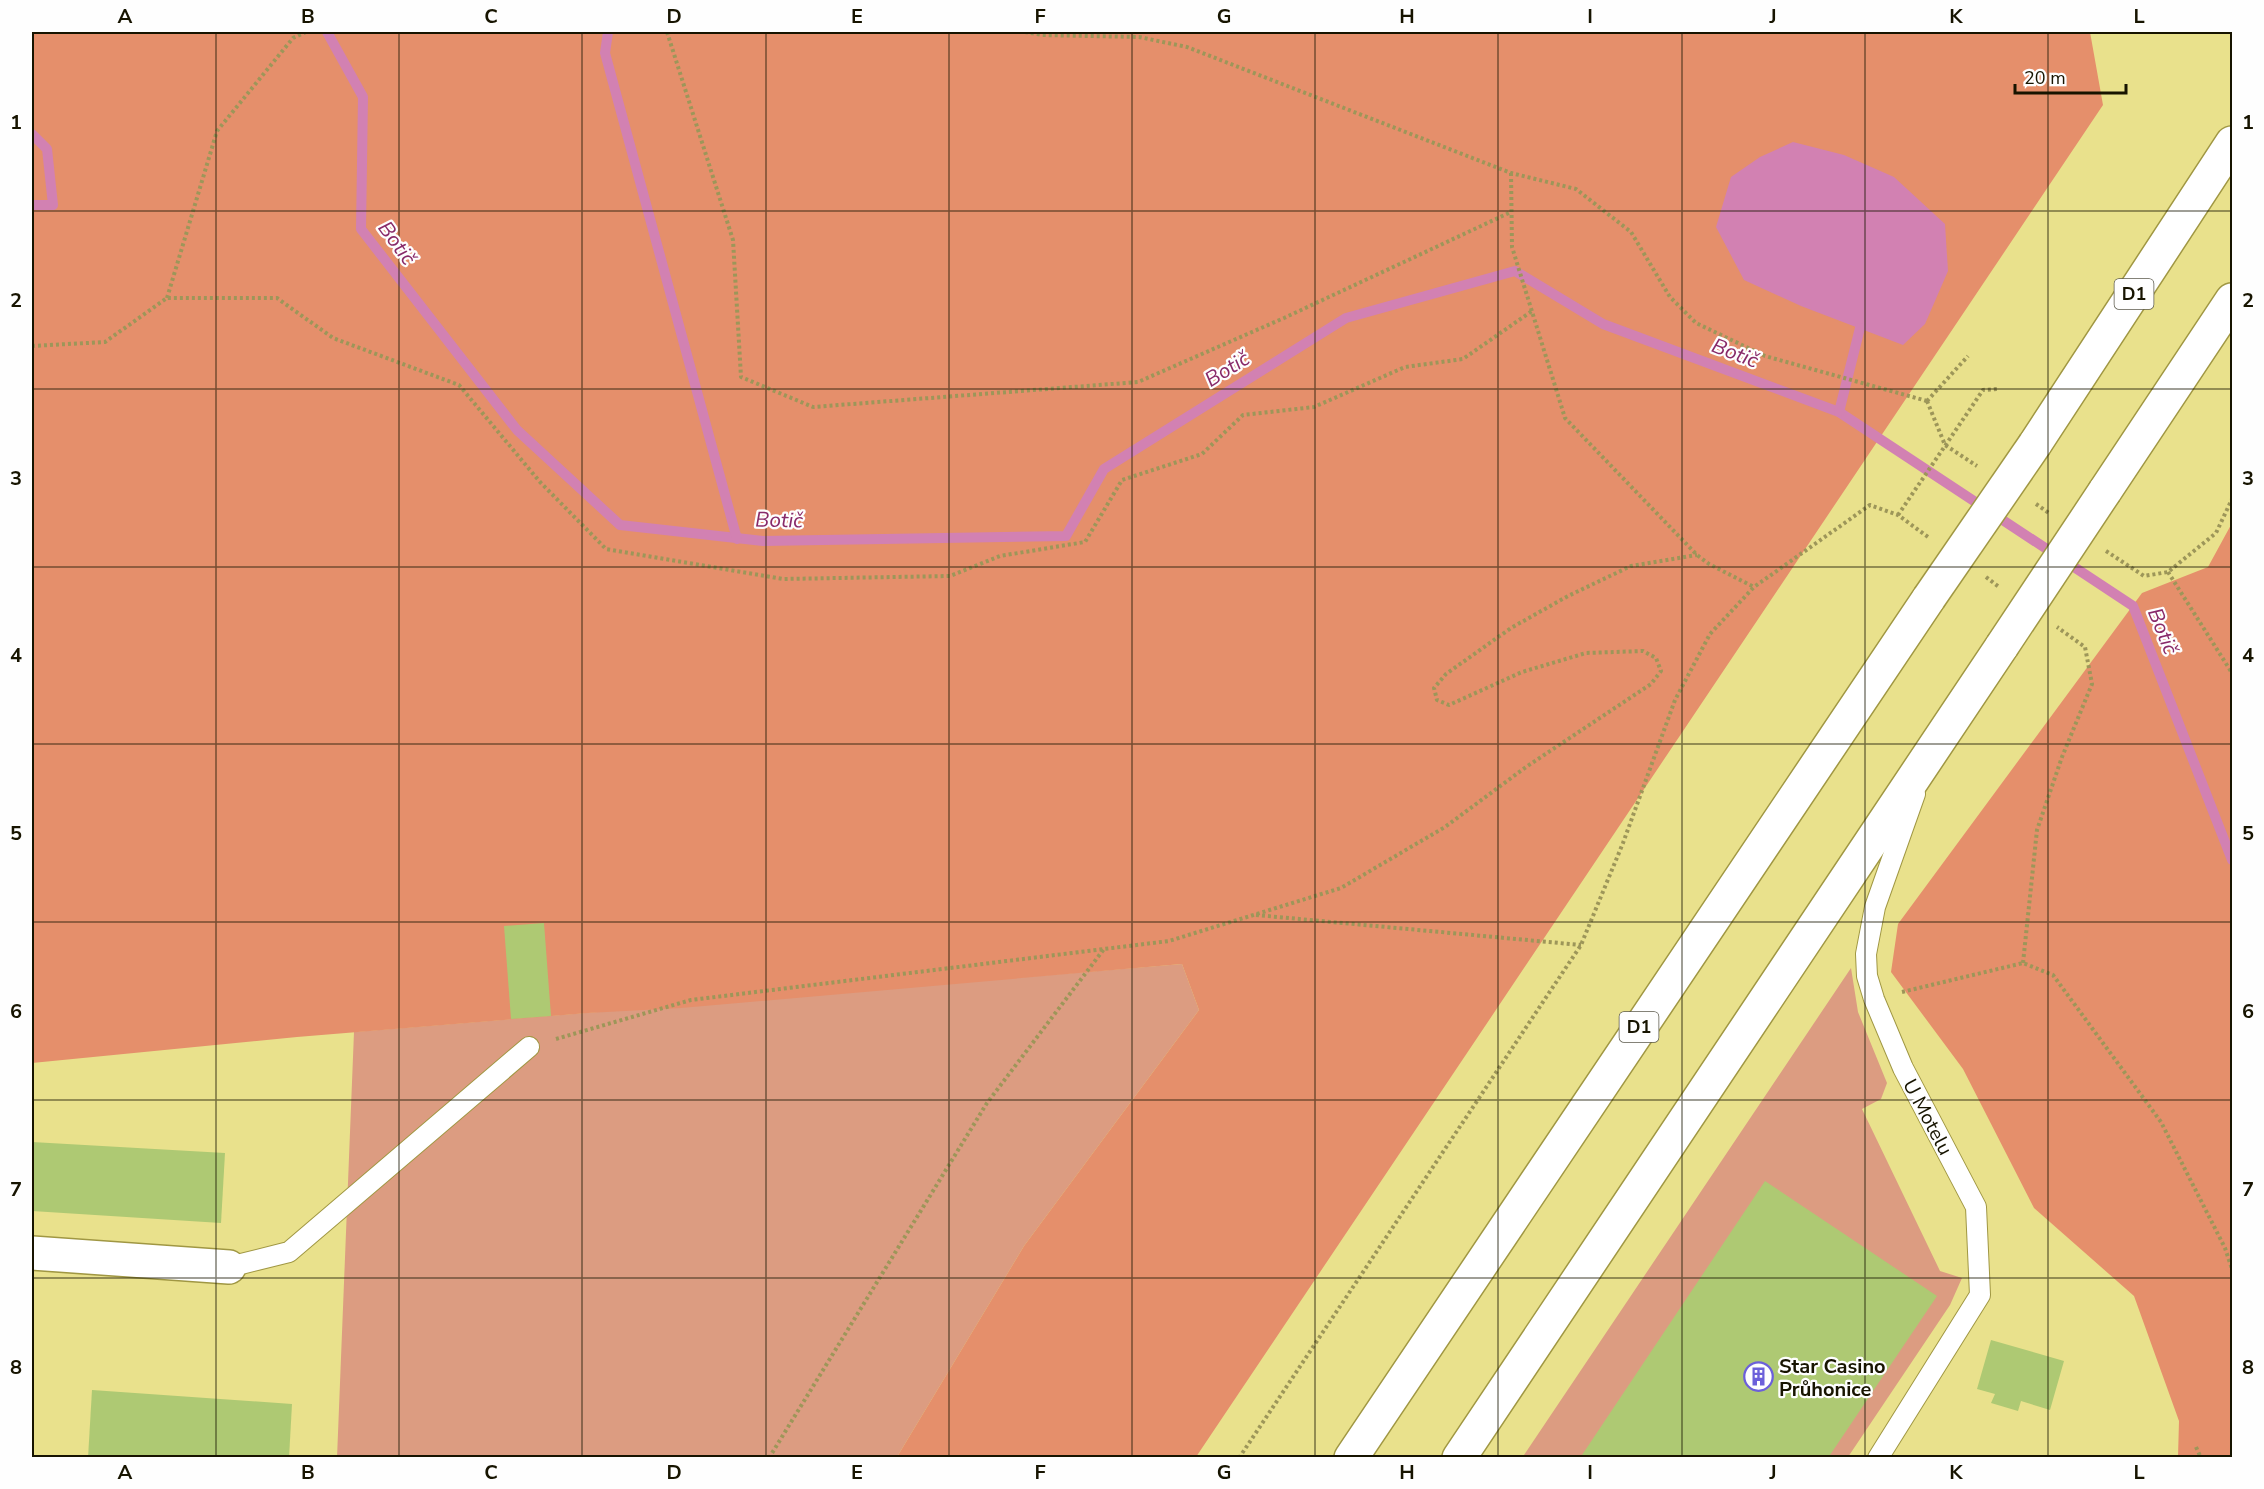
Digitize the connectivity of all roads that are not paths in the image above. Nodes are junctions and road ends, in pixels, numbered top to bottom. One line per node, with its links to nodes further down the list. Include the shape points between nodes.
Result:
1 (2232, 143): 7 (main road, D1, bridge, via 2035,444)
2 (2232, 300): 3 (main road, bridge)
3 (1928, 758): 8 (main road); 9 (lane, U Motelu, via 1875,907 1866,954 1867,976 1903,1068 1976,1207 1980,1295)
4 (529, 1047): 6 (lane, via 289,1252)
5 (32, 1253): 6 (main road)
6 (229, 1267)
7 (1351, 1458)
8 (1459, 1458)
9 (1878, 1458)

